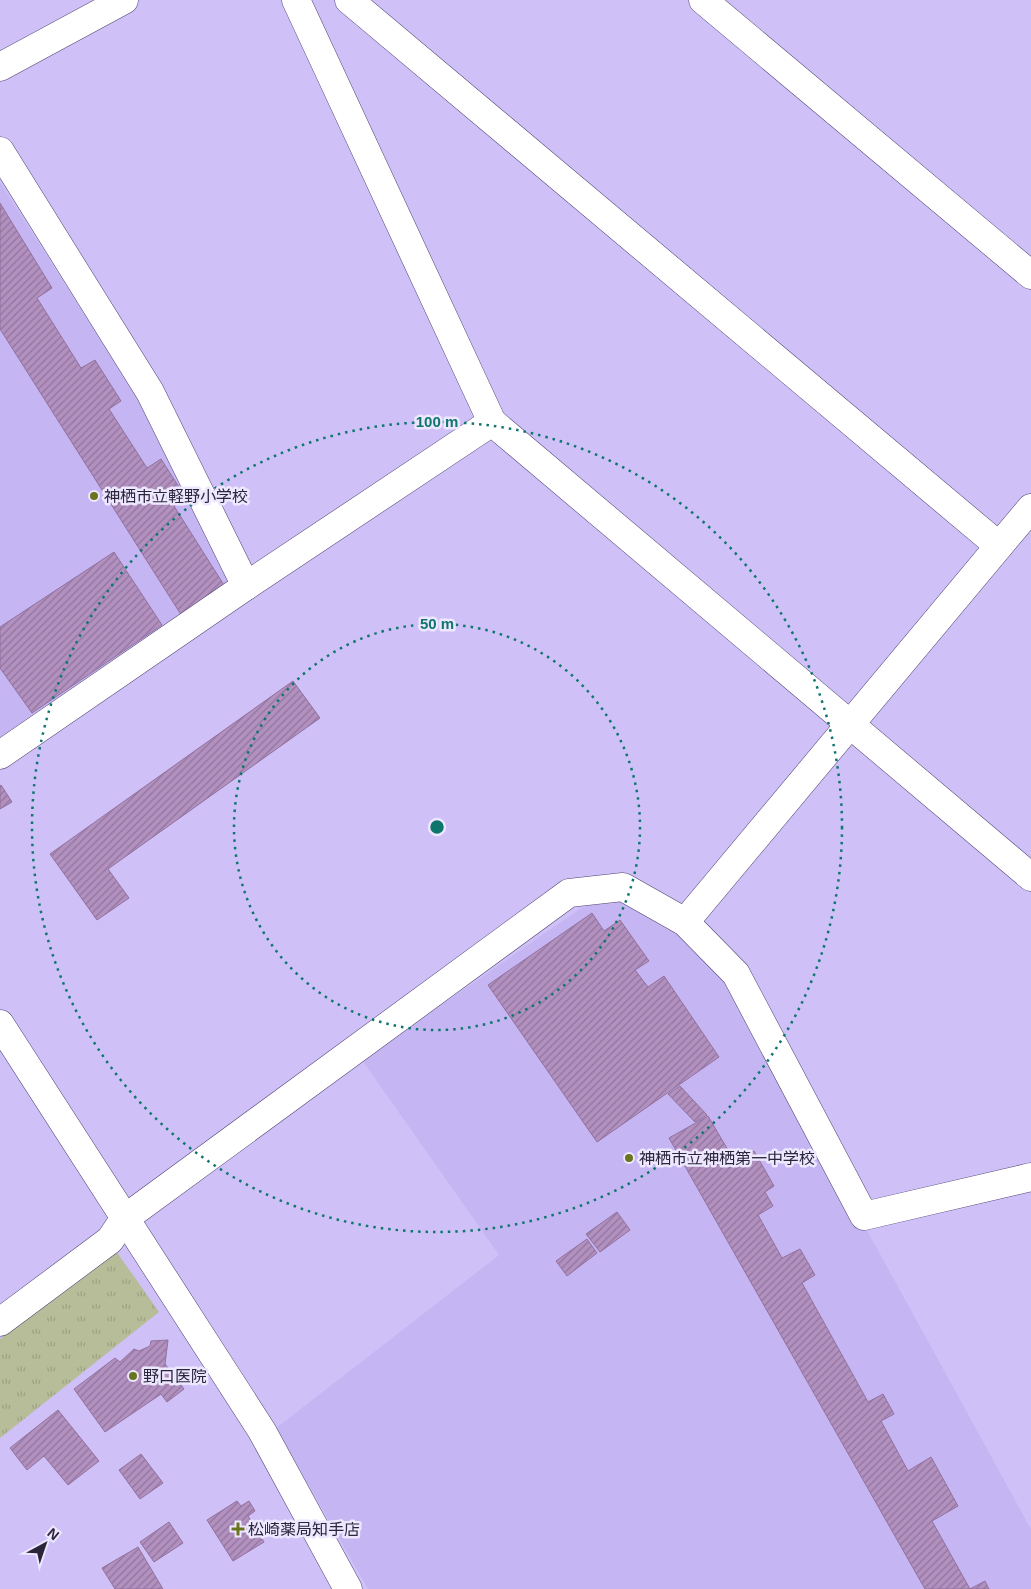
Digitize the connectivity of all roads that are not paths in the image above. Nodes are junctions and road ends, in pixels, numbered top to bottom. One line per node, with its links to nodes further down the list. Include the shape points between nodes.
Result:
1 (124, 0): 5 (street)
2 (296, 0): 8 (street)
3 (349, 0): 10 (street)
4 (703, 0): 7 (street)
5 (0, 67)
6 (0, 151): 11 (street, via 150,392)
7 (1031, 275)
8 (492, 422): 11 (street); 12 (street)
9 (1031, 508): 10 (street)
10 (998, 546): 12 (street)
11 (246, 586): 13 (street)
12 (851, 723): 14 (street); 15 (street)
13 (0, 755)
14 (1031, 877)
15 (685, 922): 17 (street, via 736,974 864,1216); 18 (street, via 624,887 569,893)
16 (0, 1024): 18 (street)
17 (1031, 1177)
18 (124, 1219): 19 (street, via 110,1240); 20 (street, via 262,1431)
19 (0, 1322)
20 (348, 1589)

